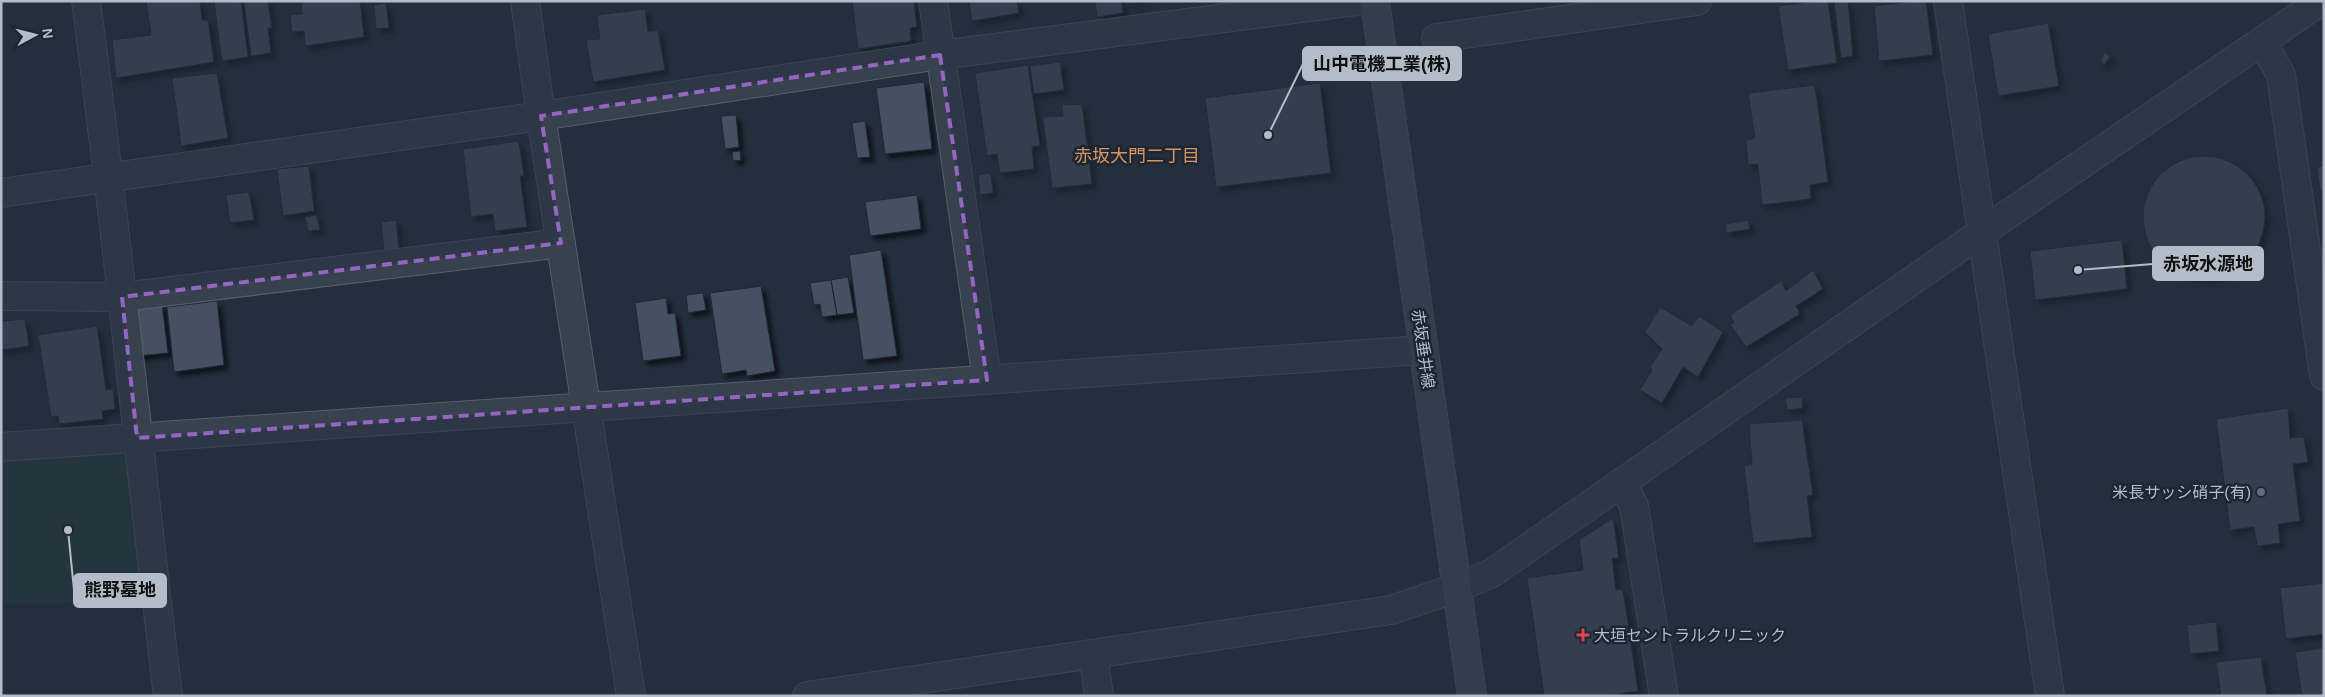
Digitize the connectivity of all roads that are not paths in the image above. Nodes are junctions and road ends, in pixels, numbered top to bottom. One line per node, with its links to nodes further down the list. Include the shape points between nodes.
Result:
1 (86, 1): 13 (street)
2 (525, 1): 12 (street)
3 (933, 1): 11 (street)
4 (1356, 1): 11 (street)
5 (1375, 1): 20 (main road, 赤坂垂井線)
6 (1697, 1): 9 (street)
7 (1948, 1): 16 (street)
8 (2315, 3): 10 (street)
9 (1436, 38)
10 (2262, 41): 15 (street, via 2281,75); 16 (street)
11 (940, 55): 12 (street); 22 (street)
12 (541, 116): 13 (street); 17 (street)
13 (110, 177): 14 (street); 19 (street)
14 (1, 193)
15 (2312, 216): 21 (street)
16 (1982, 232): 26 (street); 35 (street)
17 (561, 243): 19 (street); 23 (street)
18 (1, 296): 19 (street)
19 (122, 297): 24 (street)
20 (1423, 350): 22 (street); 27 (main road, 赤坂垂井線)
21 (2324, 376)
22 (987, 380): 23 (street)
23 (587, 409): 24 (street); 30 (street)
24 (137, 438): 25 (street); 29 (street)
25 (1, 447)
26 (1622, 482): 27 (street, via 1492,573); 34 (street, via 1634,506)
27 (1456, 588): 28 (street, via 1391,610); 33 (main road, 赤坂垂井線)
28 (1093, 654): 31 (street); 32 (street)
29 (168, 696)
30 (632, 696)
31 (807, 696)
32 (1099, 696)
33 (1472, 696)
34 (1664, 696)
35 (2050, 696)

